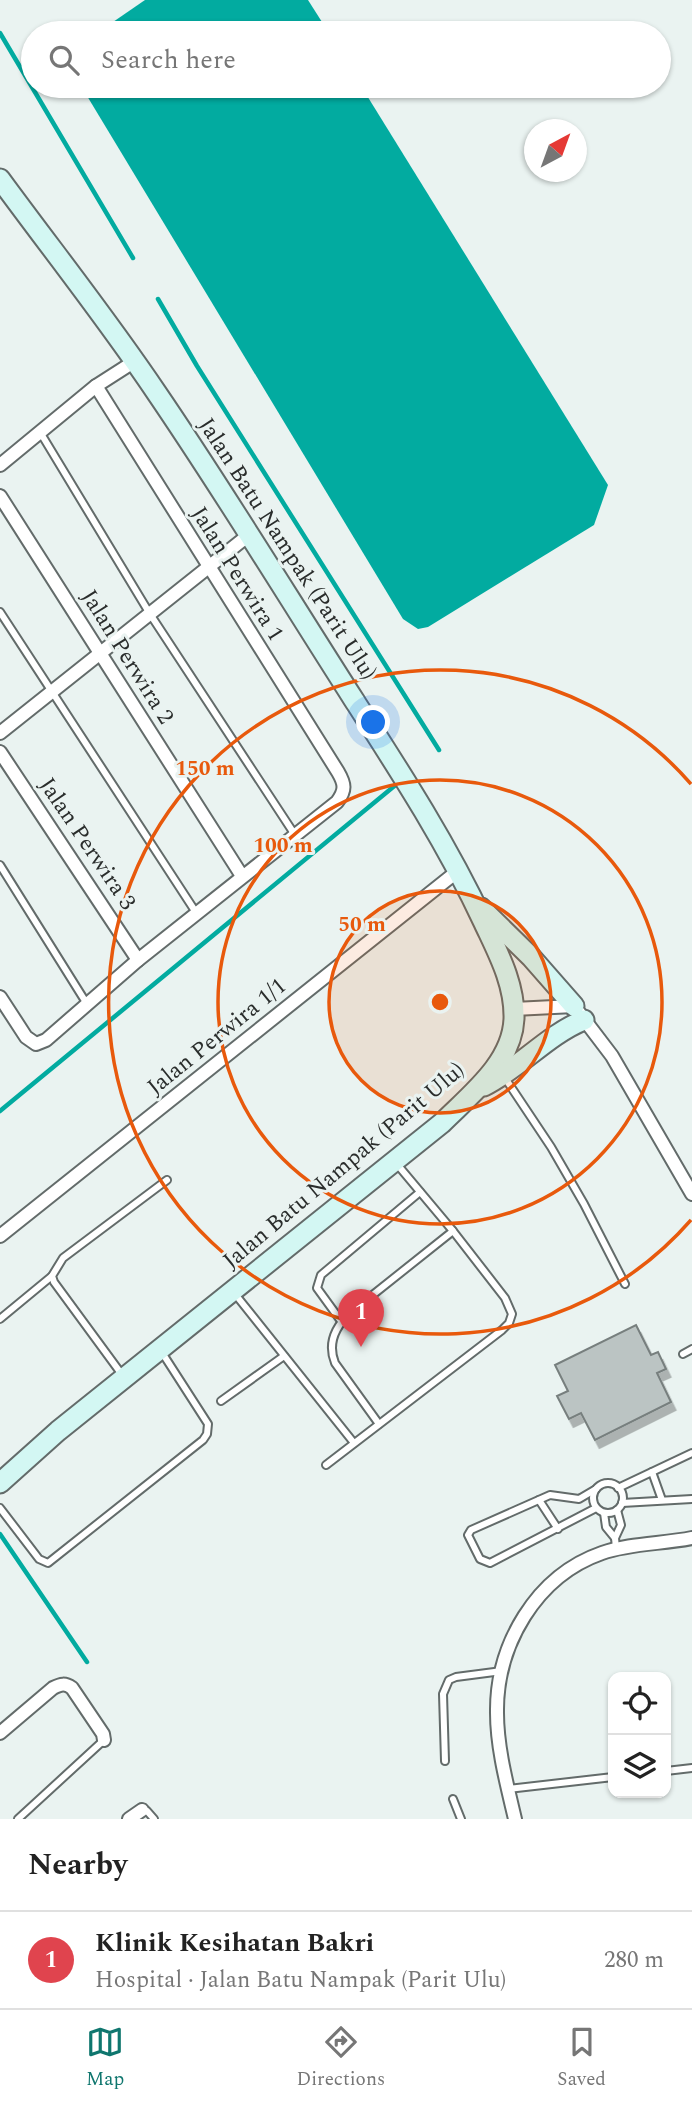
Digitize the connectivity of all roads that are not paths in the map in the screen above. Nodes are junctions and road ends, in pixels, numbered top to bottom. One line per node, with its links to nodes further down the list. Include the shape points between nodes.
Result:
1 (0, 179): 2 (street, Jalan Batu Nampak (Parit Ulu))
2 (135, 362): 3 (street); 7 (street, Jalan Batu Nampak (Parit Ulu))
3 (96, 386): 4 (street); 8 (street, Jalan Perwira 1)
4 (40, 432): 5 (street); 10 (lane)
5 (0, 465)
6 (0, 496): 11 (street, Jalan Perwira 2)
7 (250, 534): 8 (street); 17 (street, Jalan Batu Nampak (Parit Ulu))
8 (208, 567): 10 (street); 15 (street, Jalan Perwira 1, via 344,783 337,802)
9 (0, 612): 12 (lane)
10 (150, 614): 11 (street); 15 (lane)
11 (100, 653): 12 (street); 18 (street, Jalan Perwira 2)
12 (52, 692): 13 (street); 20 (lane)
13 (0, 733)
14 (0, 752): 21 (street, Jalan Perwira 3)
15 (295, 835): 18 (street)
16 (0, 865): 23 (lane)
17 (458, 870): 19 (street, Jalan Batu Nampak (Parit Ulu)); 33 (street, Jalan Perwira 1/1)
18 (242, 876): 20 (street)
19 (473, 900): 24 (street, Jalan Batu Nampak (Parit Ulu), via 508,978); 25 (street, via 513,937)
20 (197, 914): 21 (street)
21 (138, 960): 23 (street)
22 (0, 997): 23 (street, via 26,1037 36,1044)
23 (87, 1004)
24 (514, 1009): 25 (street); 27 (street, Jalan Batu Nampak (Parit Ulu), via 509,1042)
25 (579, 1013): 26 (street); 31 (street, via 612,1056)
26 (504, 1076): 27 (street); 35 (lane, via 558,1158)
27 (474, 1091): 28 (street, Jalan Batu Nampak (Parit Ulu))
28 (394, 1161): 30 (lane); 36 (street, Jalan Batu Nampak (Parit Ulu))
29 (167, 1180): 34 (lane, via 62,1258)
30 (420, 1192): 32 (lane); 38 (lane, via 321,1275 317,1288)
31 (692, 1194)
32 (453, 1231): 38 (lane); 45 (lane, via 505,1298 512,1314 509,1323)
33 (0, 1236)
34 (52, 1276): 37 (lane); 43 (lane)
35 (625, 1284)
36 (232, 1291): 40 (street, Jalan Batu Nampak (Parit Ulu)); 42 (lane)
37 (0, 1320)
38 (341, 1321): 45 (lane, via 331,1355)
39 (692, 1349): 41 (lane)
40 (159, 1350): 43 (street, Jalan Batu Nampak (Parit Ulu)); 57 (lane, via 208,1424 203,1440 48,1563 39,1559)
41 (683, 1354)
42 (284, 1356): 44 (lane); 46 (lane)
43 (124, 1378): 50 (street, Jalan Batu Nampak (Parit Ulu))
44 (221, 1401)
45 (379, 1424): 46 (lane)
46 (354, 1443): 48 (lane)
47 (692, 1453): 49 (lane)
48 (326, 1465)
49 (652, 1472): 51 (lane); 55 (lane)
50 (0, 1483)
51 (618, 1488): 52 (lane, via 607,1484); 56 (lane)
52 (596, 1489): 54 (lane, via 579,1499 550,1495); 58 (lane)
53 (692, 1499): 55 (lane)
54 (539, 1500): 60 (lane); 60 (lane, via 471,1530 468,1535 480,1559 490,1563)
55 (662, 1500): 56 (lane)
56 (619, 1507): 59 (lane); 62 (lane)
57 (0, 1508)
58 (596, 1508): 59 (lane); 60 (lane)
59 (604, 1513): 62 (lane)
60 (558, 1529)
61 (692, 1538): 62 (street)
62 (616, 1544): 63 (street, via 552,1582 517,1627)
63 (502, 1671): 66 (lane, via 449,1680 443,1694); 70 (street, via 497,1713)
64 (0, 1733): 65 (street, via 53,1688 66,1684)
65 (104, 1740): 73 (lane)
66 (445, 1760)
67 (692, 1768): 68 (lane)
68 (671, 1770)
69 (608, 1778): 70 (lane)
70 (508, 1789): 77 (street)
71 (453, 1799): 76 (lane)
72 (142, 1810): 74 (street); 75 (lane)
73 (18, 1819)
74 (129, 1819)
75 (154, 1819)
76 (461, 1819)
77 (515, 1819)

